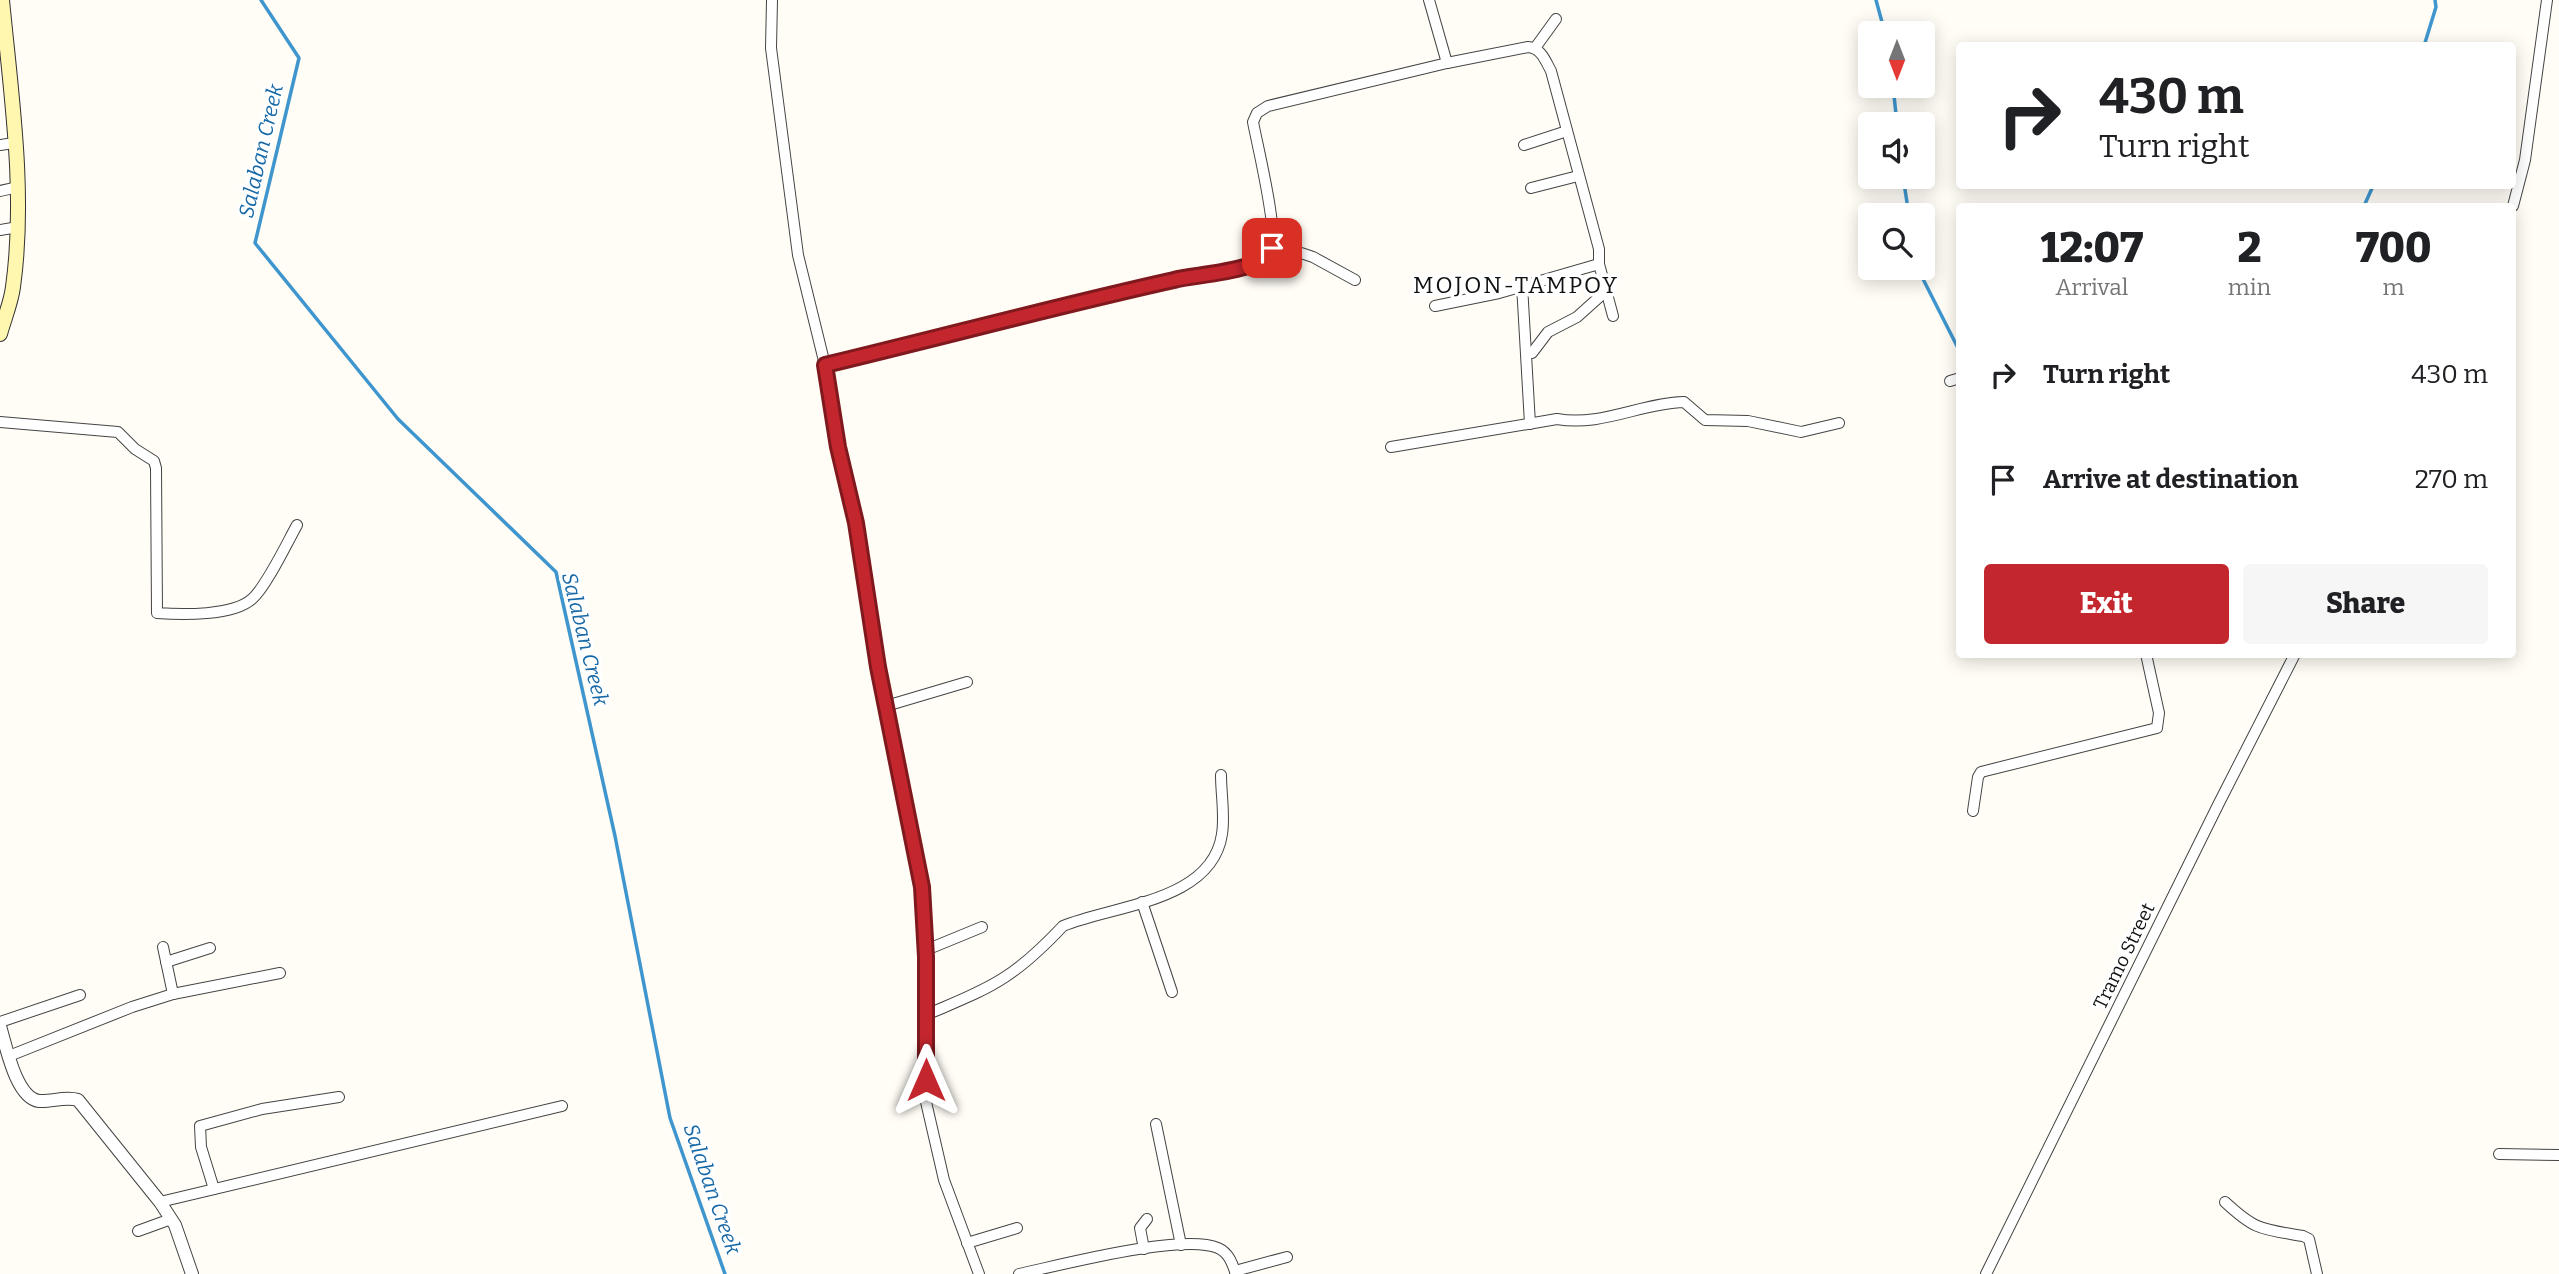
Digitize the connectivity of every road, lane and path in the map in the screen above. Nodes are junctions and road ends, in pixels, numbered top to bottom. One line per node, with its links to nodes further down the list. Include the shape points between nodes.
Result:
1 (2, 0): 8 (main road)
2 (772, 0): 28 (street, via 771,48 798,255)
3 (1429, 0): 7 (street)
4 (2547, 0): 16 (street, via 2525,160)
5 (1556, 19): 6 (street)
6 (1535, 48): 7 (street); 9 (street, via 1551,71)
7 (1447, 63): 19 (street, via 1268,106 1257,113 1253,122 1269,209)
8 (5, 81): 10 (main road)
9 (1567, 131): 11 (street); 12 (street)
10 (7, 144): 13 (main road)
11 (1524, 145)
12 (1578, 176): 14 (street); 20 (street)
13 (18, 187): 15 (street); 17 (main road)
14 (1531, 188)
15 (0, 191)
16 (2514, 203)
17 (18, 228): 18 (street); 26 (main road, via 13,290)
18 (0, 230)
19 (1271, 253): 21 (street, via 1301,253); 28 (street, via 1250,266 1176,279)
20 (1599, 264): 22 (street); 23 (street)
21 (1355, 280)
22 (1522, 285): 24 (street); 31 (street)
23 (1606, 291): 25 (street); 27 (street, via 1577,317 1549,332)
24 (1435, 306)
25 (1613, 316)
26 (0, 334)
27 (1532, 353)
28 (825, 365): 37 (street)
29 (0, 422): 33 (street, via 118,432 154,461 157,613 206,613 253,599)
30 (1839, 423): 31 (street, via 1801,432 1748,421 1705,420 1684,402 1577,423 1557,419)
31 (1530, 424): 32 (street)
32 (1391, 447)
33 (297, 525)
34 (2147, 658): 39 (street, via 2159,713 2157,728 1981,772)
35 (2293, 658): 74 (street, Tramo Street)
36 (967, 682): 37 (street)
37 (886, 706): 44 (street, via 922,887)
38 (1221, 775): 40 (street, via 1222,834 1205,870 1171,894)
39 (1973, 811)
40 (1142, 902): 47 (street); 50 (street, via 1063,926 1007,976)
41 (982, 927): 44 (street)
42 (163, 947): 45 (street)
43 (210, 948): 45 (street)
44 (926, 950): 50 (street)
45 (166, 962): 48 (street)
46 (280, 973): 48 (street)
47 (1172, 992)
48 (173, 994): 52 (street)
49 (80, 995): 51 (street)
50 (926, 1016): 65 (street, via 926,1102 931,1131)
51 (0, 1024): 52 (street)
52 (9, 1056): 59 (street, via 22,1092 42,1101 78,1100)
53 (339, 1097): 58 (street, via 202,1124 201,1147)
54 (562, 1106): 58 (street)
55 (1156, 1124): 66 (street)
56 (2499, 1154): 57 (street)
57 (2559, 1155)
58 (214, 1189): 59 (street)
59 (160, 1202): 61 (street)
60 (2225, 1202): 75 (street, via 2247,1223 2309,1239)
61 (171, 1219): 64 (street); 71 (street)
62 (1146, 1219): 67 (street, via 1140,1228)
63 (1017, 1228): 65 (street)
64 (138, 1231)
65 (967, 1243): 72 (street)
66 (1181, 1245): 67 (street); 70 (street, via 1222,1250)
67 (1144, 1249): 69 (street)
68 (1287, 1257): 70 (street)
69 (1053, 1271): 73 (street)
70 (1235, 1272)
71 (192, 1274)
72 (979, 1274)
73 (1018, 1274)
74 (1986, 1274)
75 (2317, 1274)

